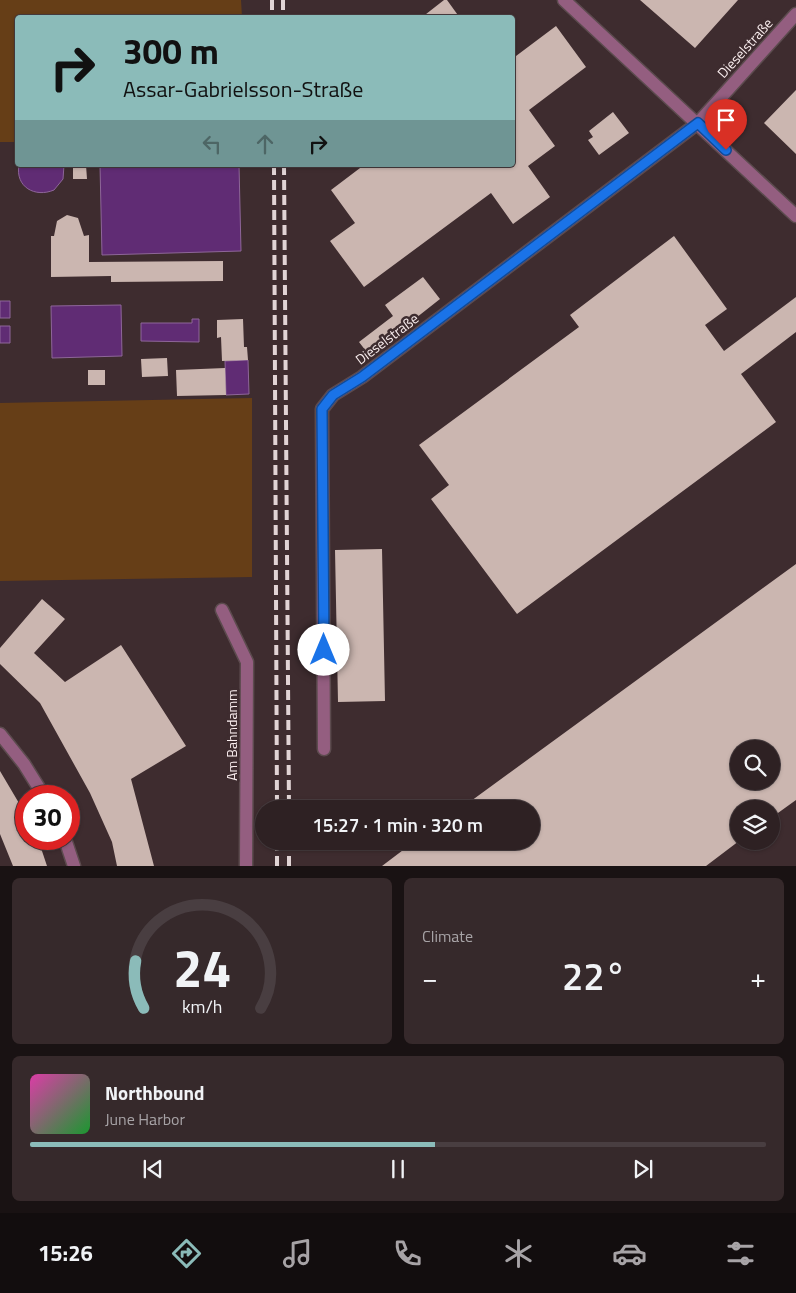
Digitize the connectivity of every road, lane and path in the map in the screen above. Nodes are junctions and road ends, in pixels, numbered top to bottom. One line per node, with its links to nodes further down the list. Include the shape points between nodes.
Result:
1 (564, 0): 3 (street)
2 (796, 14): 3 (street, Dieselstraße)
3 (698, 123): 4 (street); 7 (street, Dieselstraße, via 370,371 333,395 322,409)
4 (796, 216)
5 (222, 610): 11 (street, Am Bahndamm, via 247,662)
6 (0, 734): 8 (street)
7 (324, 749)
8 (37, 785)
9 (69, 850): 10 (street)
10 (74, 866)
11 (246, 866)

